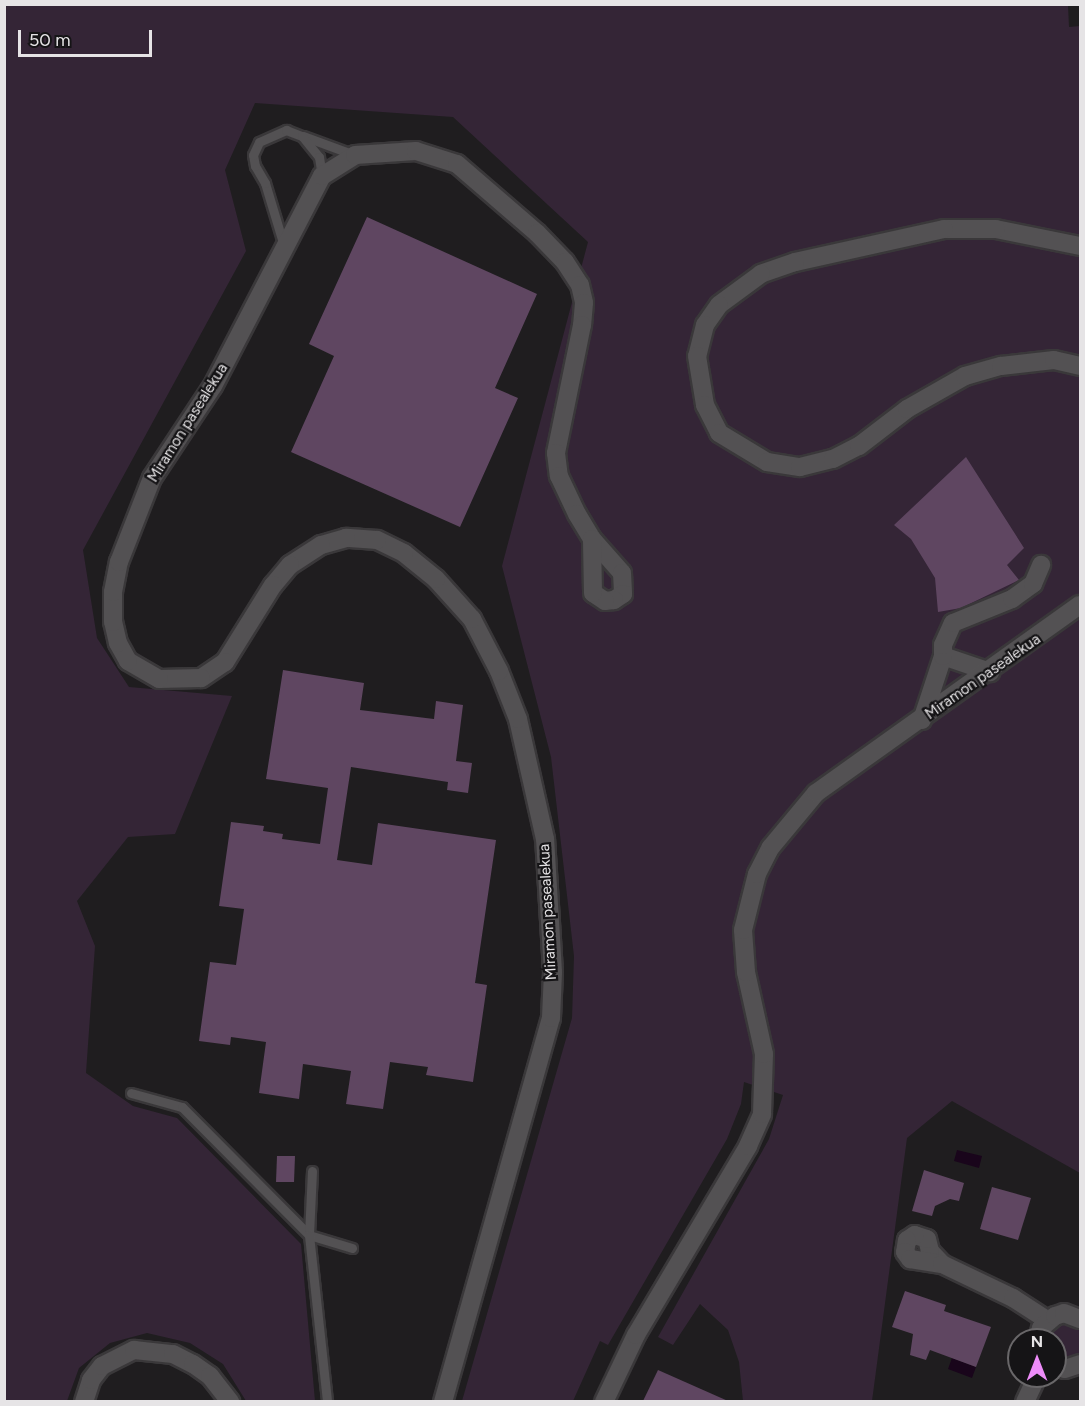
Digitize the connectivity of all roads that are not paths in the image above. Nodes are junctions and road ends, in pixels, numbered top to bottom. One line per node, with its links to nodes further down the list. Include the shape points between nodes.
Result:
1 (302, 136): 2 (lane); 3 (lane, via 318,157); 5 (lane, via 286,130 275,132 259,142 253,155)
2 (355, 155): 3 (street, Miramon pasealekua); 7 (street, Miramon pasealekua, via 416,152 434,154 458,164 537,233 570,269 584,303 556,453 563,485)
3 (322, 176): 5 (street, Miramon pasealekua)
4 (1080, 246): 6 (street, via 996,229 944,229 795,262 751,280 719,305 705,325 698,356 705,405 719,432 767,462 800,467 832,459 859,446 907,409 965,376 1001,366 1054,360)
5 (284, 248): 24 (street, Miramon pasealekua, via 213,386 152,478 119,562 113,622 128,661 142,672 159,679 201,678 225,662 290,565 321,545 346,538 377,540 404,553 436,579 472,619 499,671 518,719 545,839 553,972 551,1018)
6 (1080, 366)
7 (592, 539)
8 (1041, 565): 10 (street, via 1033,584 1012,599 953,623 943,645)
9 (1080, 605): 11 (street, Miramon pasealekua)
10 (943, 656): 11 (street); 12 (street)
11 (990, 672): 12 (street, Miramon pasealekua)
12 (922, 720): 25 (street, Miramon pasealekua, via 808,800 784,828 757,874 743,930 743,952 764,1054 762,1114 745,1152 636,1335)
13 (131, 1093): 15 (lane, via 182,1107)
14 (312, 1171): 15 (lane)
15 (309, 1235): 16 (lane); 23 (lane)
16 (352, 1248)
17 (932, 1258): 19 (street)
18 (1078, 1315): 19 (street, via 1064,1313)
19 (1047, 1320): 20 (street)
20 (1043, 1328)
21 (84, 1401): 22 (street, via 91,1380 102,1366 134,1350 173,1354 194,1365 210,1376)
22 (230, 1401)
23 (327, 1401)
24 (443, 1401)
25 (604, 1401)

